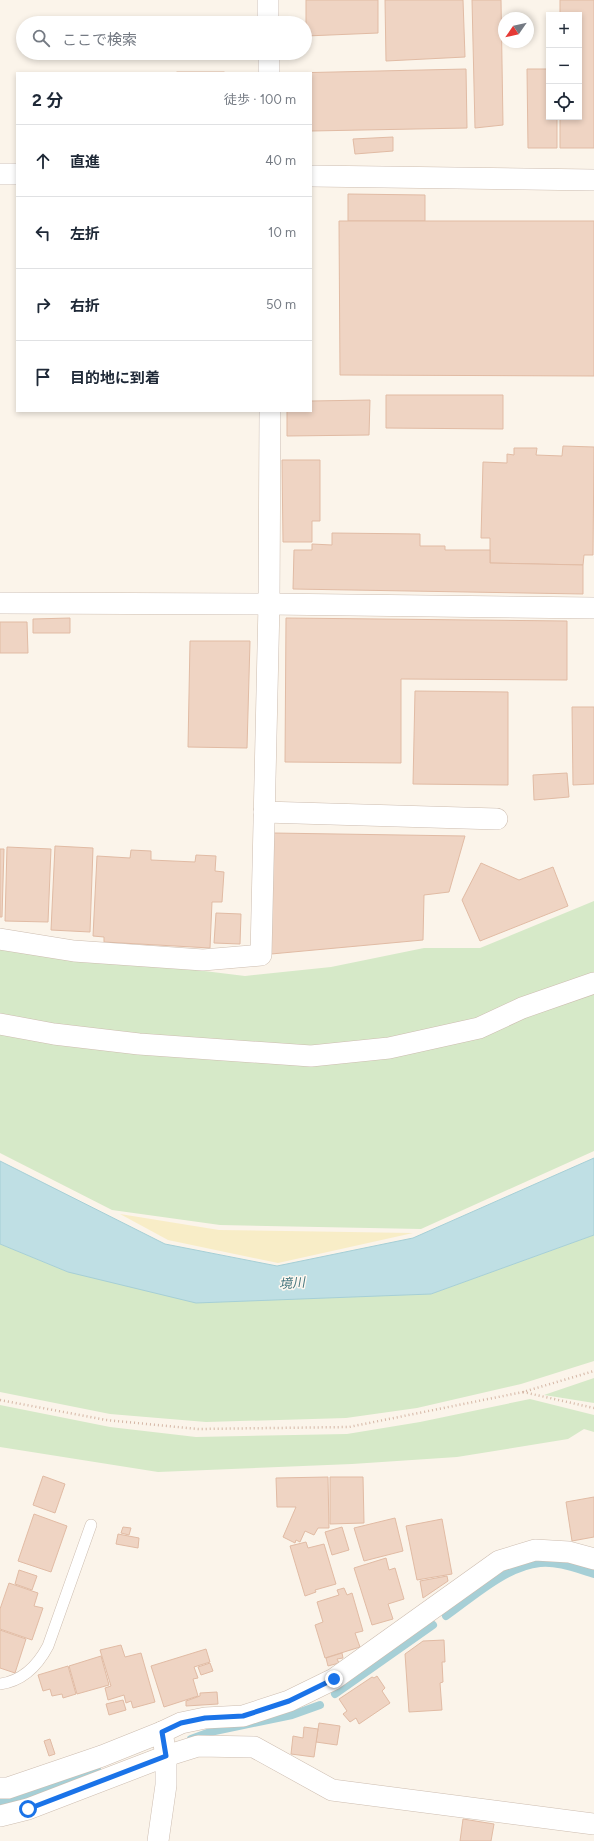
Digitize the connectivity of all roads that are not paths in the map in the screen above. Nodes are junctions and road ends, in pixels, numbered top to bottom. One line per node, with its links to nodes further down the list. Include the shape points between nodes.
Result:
1 (268, 0): 2 (street)
2 (268, 16)
3 (269, 60): 4 (street)
4 (269, 72)
5 (0, 174): 6 (street)
6 (16, 174)
7 (312, 176): 8 (street)
8 (594, 180)
9 (270, 412): 11 (street)
10 (0, 603): 11 (street)
11 (269, 604): 12 (street); 13 (street)
12 (594, 608)
13 (264, 812): 14 (street); 15 (street, via 261,954 203,960 74,951)
14 (497, 819)
15 (0, 939)
16 (594, 983): 17 (street, via 522,1008 479,1028 389,1048 311,1056 139,1044 54,1034)
17 (0, 1024)
18 (92, 1525): 20 (lane, via 48,1646 39,1662 26,1674)
19 (594, 1559): 21 (street, via 569,1552 535,1550 498,1561 334,1679 289,1701 256,1712 243,1716 205,1718 181,1723)
20 (0, 1684)
21 (162, 1732): 22 (street); 23 (street, via 102,1756 8,1788)
22 (166, 1756): 24 (street, via 28,1809); 25 (street, via 198,1746 254,1747 332,1790); 26 (street, via 166,1785)
23 (0, 1788)
24 (0, 1816)
25 (594, 1824)
26 (158, 1841)

